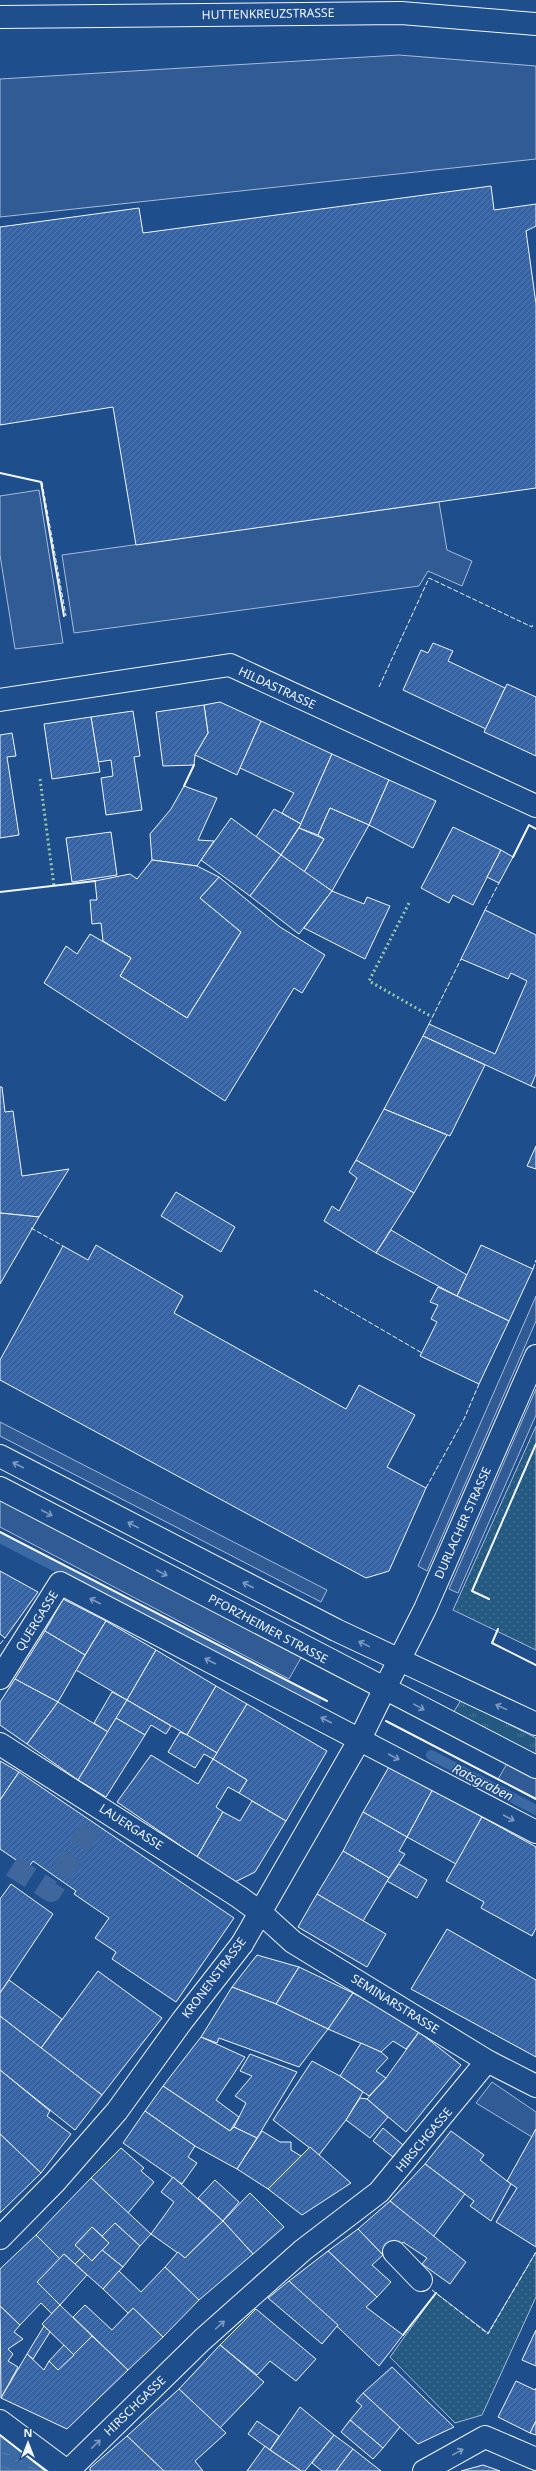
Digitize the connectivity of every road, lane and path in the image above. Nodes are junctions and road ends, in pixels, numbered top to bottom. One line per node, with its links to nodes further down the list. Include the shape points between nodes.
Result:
1 (412, 7): 2 (street, HUTTENKREUZSTRASSE); 3 (street, HUTTENKREUZSTRASSE)
2 (0, 17)
3 (536, 24)
4 (0, 700): 5 (street, HILDASTRASSE, via 230,665)
5 (536, 806)
6 (536, 1356): 9 (street, DURLACHER STRASSE, via 425,1609)
7 (0, 1456): 9 (street, one-way to 7)
8 (0, 1488): 11 (street, PFORZHEIMER STRASSE, one-way to 11)
9 (399, 1661): 11 (street, DURLACHER STRASSE); 12 (street, one-way to 9)
10 (0, 1678): 13 (street, QUERGASSE, one-way to 10, via 60,1583)
11 (385, 1688): 13 (street, KRONENSTRASSE); 15 (street, PFORZHEIMER STRASSE, one-way to 15)
12 (536, 1724)
13 (360, 1739): 16 (street, one-way to 16); 17 (street, KRONENSTRASSE)
14 (0, 1744): 17 (street, LAUERGASSE)
15 (536, 1767)
16 (536, 1832)
17 (261, 1913): 18 (street, SEMINARSTRASSE, via 293,1942); 20 (street, KRONENSTRASSE, via 242,1944 117,2111 55,2182)
18 (487, 2061): 19 (street, SEMINARSTRASSE); 25 (street, HIRSCHGASSE, one-way to 18, via 209,2346 303,2250 359,2218)
19 (536, 2086)
20 (0, 2238)
21 (394, 2252): 22 (street)
22 (421, 2280)
23 (0, 2421): 25 (street)
24 (536, 2459): 26 (street, one-way to 24, via 485,2437)
25 (67, 2471)
26 (424, 2471)

